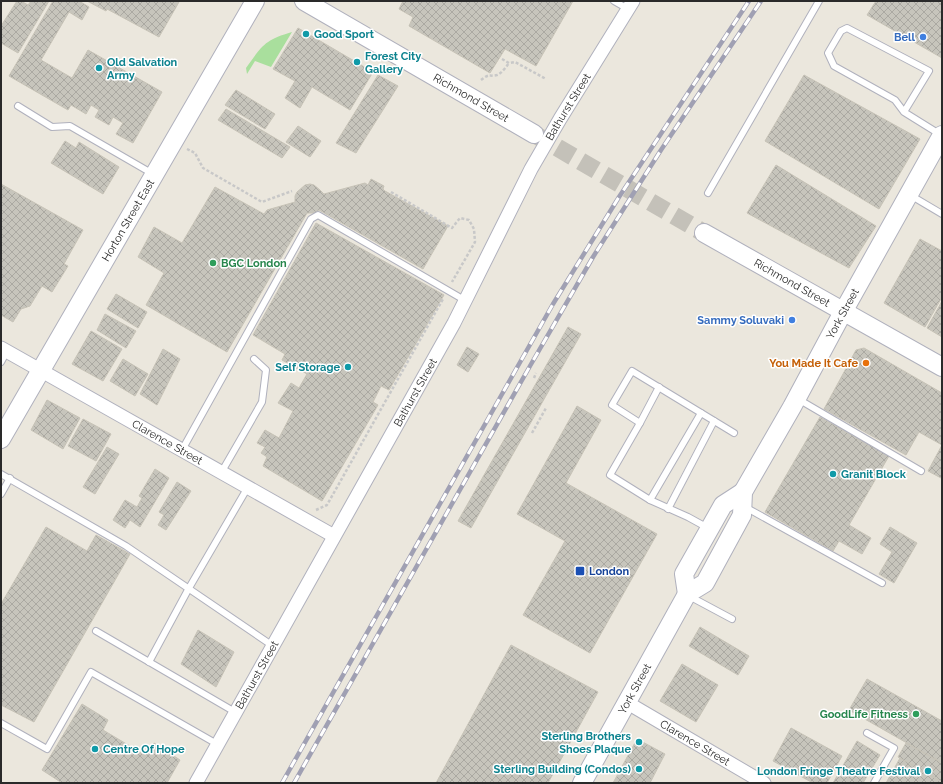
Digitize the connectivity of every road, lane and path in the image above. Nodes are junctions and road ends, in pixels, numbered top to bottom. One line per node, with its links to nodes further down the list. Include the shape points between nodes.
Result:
1 (255, 1): 15 (main road, Horton Street East)
2 (304, 1): 12 (main road, Richmond Street)
3 (614, 1): 5 (lane)
4 (818, 1): 18 (lane)
5 (631, 5): 23 (street, Bathurst Street, via 531,169)
6 (502, 59): 7 (path)
7 (510, 63): 8 (path, via 515,62); 9 (path, via 498,74 488,74)
8 (546, 79)
9 (481, 80)
10 (18, 106): 15 (lane, via 52,127 70,126)
11 (904, 112): 11 (lane, via 895,100 834,66 828,53 841,31 847,28 929,72); 13 (lane)
12 (534, 134)
13 (942, 135): 19 (main road, York Street)
14 (186, 149): 16 (path, via 195,153 203,168 262,202)
15 (154, 175): 28 (main road, Horton Street East)
16 (292, 191)
17 (391, 192): 22 (path, via 452,228 460,218 469,220 474,229 475,242)
18 (708, 193)
19 (909, 194): 20 (lane); 24 (main road, York Street)
20 (942, 214)
21 (704, 233): 24 (main road, Richmond Street)
22 (448, 291): 23 (lane); 40 (lane, via 318,215 311,219); 50 (path, via 327,505)
23 (466, 301): 52 (street, Bathurst Street)
24 (843, 312): 27 (main road, Richmond Street); 32 (main road, York Street)
25 (3, 354): 28 (street, Clarence Street)
26 (254, 359): 42 (lane, via 266,370 262,402)
27 (942, 367)
28 (40, 370): 39 (main road, Horton Street East); 40 (street, Clarence Street)
29 (536, 373): 30 (path)
30 (534, 378)
31 (659, 387): 34 (lane); 36 (lane); 36 (lane, via 632,371 612,405)
32 (797, 398): 41 (lane); 47 (main road, York Street)
33 (546, 408): 37 (path)
34 (701, 412): 35 (lane); 48 (lane)
35 (714, 421): 38 (lane); 49 (lane)
36 (640, 423): 48 (lane, via 610,475)
37 (532, 433)
38 (734, 433)
39 (1, 438)
40 (182, 450): 42 (street, Clarence Street)
41 (922, 471)
42 (221, 473): 45 (street, Clarence Street)
43 (1, 474): 44 (lane)
44 (10, 478): 46 (lane); 54 (lane, via 126,546)
45 (248, 487): 52 (street, Clarence Street); 54 (lane)
46 (1, 494)
47 (743, 499): 51 (main road, York Street, via 723,505); 53 (lane); 55 (main road, York Street, via 742,515 705,583)
48 (650, 500): 49 (lane)
49 (668, 509): 51 (lane)
50 (316, 510)
51 (709, 529): 55 (main road, York Street, via 684,574)
52 (334, 536): 58 (street, Bathurst Street)
53 (882, 582)
54 (188, 588): 58 (lane); 59 (lane)
55 (687, 594): 56 (lane); 60 (main road, York Street)
56 (732, 619)
57 (96, 631): 59 (lane)
58 (273, 646): 61 (street, Bathurst Street)
59 (149, 662): 61 (lane)
60 (626, 702): 66 (main road, York Street); 67 (street, Clarence Street)
61 (236, 712): 64 (street, Bathurst Street)
62 (1, 724): 64 (lane, via 47,749 91,672)
63 (866, 733): 68 (lane, via 894,748)
64 (217, 744): 65 (street, Bathurst Street)
65 (196, 783)
66 (582, 783)
67 (764, 783)
68 (874, 783)

